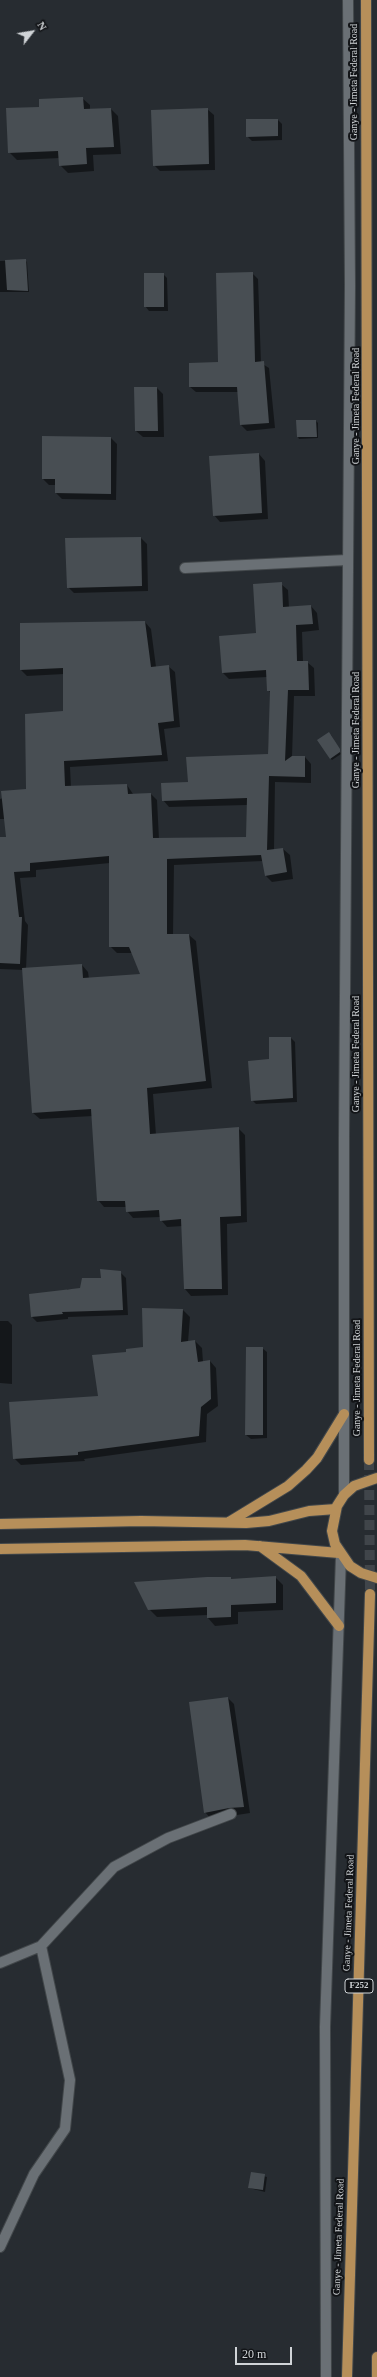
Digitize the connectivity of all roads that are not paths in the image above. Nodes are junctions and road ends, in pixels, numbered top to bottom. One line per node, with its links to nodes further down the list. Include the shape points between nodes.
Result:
1 (348, 0): 3 (street)
2 (366, 0): 6 (main road, Ganye - Jimeta Federal Road)
3 (348, 560): 4 (street); 5 (street)
4 (185, 568)
5 (344, 1414): 8 (street); 10 (main road, via 317,1458 306,1470 288,1486)
6 (369, 1460)
7 (377, 1478): 8 (main road, via 354,1486)
8 (344, 1495): 9 (main road)
9 (336, 1509): 10 (main road, via 309,1511 269,1521); 14 (main road, via 332,1532)
10 (228, 1523): 11 (main road, via 141,1521)
11 (0, 1524)
12 (260, 1546): 13 (main road); 14 (main road); 17 (main road, via 301,1576)
13 (0, 1549)
14 (340, 1554): 15 (main road, via 361,1574); 17 (street)
15 (377, 1578)
16 (370, 1594): 24 (main road, Ganye - Jimeta Federal Road / F252)
17 (339, 1626): 23 (street, via 325,2027)
18 (231, 1814): 19 (street, via 168,1838 114,1867)
19 (41, 1946): 20 (street); 21 (street, via 70,2080 65,2128 34,2174)
20 (0, 1963)
21 (0, 2247)
22 (377, 2357): 25 (main road)
23 (326, 2377)
24 (347, 2377)
25 (377, 2377)

